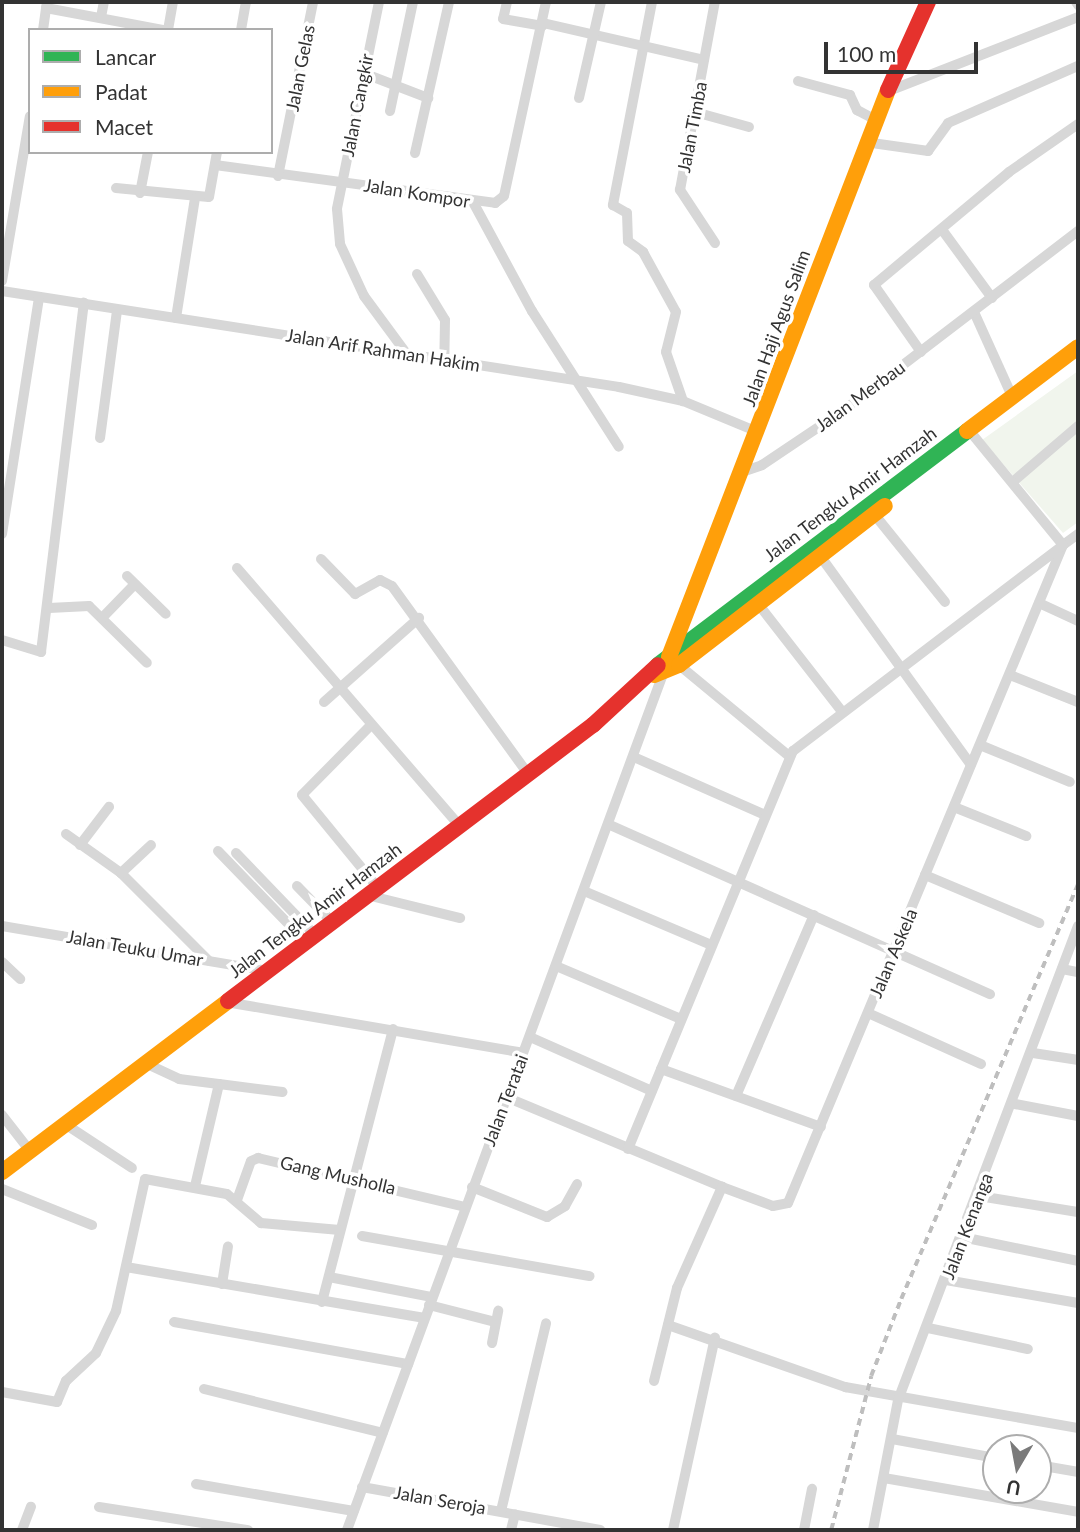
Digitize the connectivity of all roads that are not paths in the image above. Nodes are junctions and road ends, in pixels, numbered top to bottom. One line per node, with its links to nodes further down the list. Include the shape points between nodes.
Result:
1 (104, 2): 15 (street)
2 (173, 2): 20 (street)
3 (246, 2): 21 (street)
4 (313, 2): 43 (street, Jalan Gelas)
5 (379, 2): 26 (street, Jalan Cangkir)
6 (413, 2): 28 (street)
7 (449, 2): 31 (street)
8 (507, 2): 17 (street, via 503,19)
9 (546, 2): 17 (street, Jalan Kompor)
10 (600, 2): 22 (street)
11 (652, 2): 23 (street)
12 (715, 2): 24 (street, Jalan Timba)
13 (928, 2): 29 (main road, Jalan Haji Agus Salim)
14 (47, 5): 15 (street); 18 (street)
15 (101, 17): 19 (street)
16 (1078, 17): 29 (street)
17 (542, 24): 22 (street); 48 (street, Jalan Kompor, via 504,196 495,203)
18 (43, 28)
19 (156, 28)
20 (166, 28)
21 (241, 28)
22 (594, 33): 23 (street); 30 (street)
23 (643, 45): 24 (street); 68 (street, via 612,205 627,213 628,241 643,252 676,312 666,352)
24 (704, 60): 33 (street, Jalan Timba)
25 (1078, 66): 38 (street, via 948,123 928,151)
26 (363, 73): 28 (street); 44 (street, Jalan Cangkir)
27 (798, 81): 34 (street, via 850,95 857,110)
28 (396, 86): 31 (street); 32 (street)
29 (886, 92): 34 (main road, Jalan Haji Agus Salim)
30 (579, 97)
31 (428, 98): 39 (street)
32 (390, 111)
33 (695, 112): 36 (street); 51 (street, Jalan Timba, via 680,190)
34 (874, 119): 38 (main road, Jalan Haji Agus Salim)
35 (1078, 124): 49 (street, via 1009,172)
36 (749, 127)
37 (28, 128): 53 (street)
38 (865, 142): 70 (main road, Jalan Haji Agus Salim)
39 (415, 153)
40 (148, 154): 46 (street)
41 (217, 154): 42 (street)
42 (215, 165): 43 (street, Jalan Kompor); 47 (street, via 214,194)
43 (278, 176): 44 (street, Jalan Kompor)
44 (343, 180): 48 (street, Jalan Kompor); 63 (street, Jalan Cangkir, via 337,209 344,255)
45 (116, 188): 46 (street)
46 (141, 193): 47 (street)
47 (195, 198): 60 (street)
48 (473, 202): 66 (street)
49 (943, 231): 56 (street); 62 (street, via 873,290)
50 (1078, 231): 56 (street, Jalan Merbau)
51 (715, 243)
52 (417, 274): 64 (street, via 445,320)
53 (2, 281)
54 (2, 290): 55 (street, Jalan Arif Rahman Hakim)
55 (39, 296): 57 (street, Jalan Arif Rahman Hakim); 77 (street)
56 (992, 298): 59 (street, Jalan Merbau)
57 (84, 303): 58 (street, Jalan Arif Rahman Hakim); 86 (street)
58 (117, 310): 60 (street, Jalan Arif Rahman Hakim); 72 (street)
59 (974, 312): 62 (street, Jalan Merbau); 67 (street)
60 (176, 318): 63 (street, Jalan Arif Rahman Hakim)
61 (1078, 347): 67 (main road, Jalan Tengku Amir Hamzah)
62 (921, 352): 74 (street, Jalan Merbau, via 762,465)
63 (406, 354): 64 (street, Jalan Arif Rahman Hakim)
64 (444, 359): 66 (street, Jalan Arif Rahman Hakim)
65 (1078, 361): 71 (main road, Jalan Tengku Amir Hamzah)
66 (579, 380): 68 (street, Jalan Arif Rahman Hakim); 73 (street)
67 (1013, 396): 71 (main road, Jalan Tengku Amir Hamzah)
68 (683, 401): 70 (street, Jalan Arif Rahman Hakim)
69 (1078, 426): 75 (street)
70 (758, 432): 74 (main road, Jalan Haji Agus Salim)
71 (972, 433): 75 (street); 76 (main road, Jalan Tengku Amir Hamzah); 93 (main road, Jalan Tengku Amir Hamzah)
72 (100, 438)
73 (619, 447)
74 (742, 472): 93 (main road, Jalan Haji Agus Salim)
75 (1015, 480): 79 (street)
76 (874, 514): 80 (main road, Jalan Tengku Amir Hamzah); 83 (street)
77 (2, 534)
78 (1078, 534): 79 (street)
79 (1063, 545): 84 (street, Jalan Askela); 94 (street)
80 (821, 557): 85 (main road, Jalan Tengku Amir Hamzah); 94 (street)
81 (321, 559): 89 (street, via 355,594 386,580)
82 (237, 568): 96 (street)
83 (944, 602)
84 (1039, 603): 90 (street); 95 (street, Jalan Askela)
85 (759, 605): 93 (main road, Jalan Tengku Amir Hamzah); 99 (street)
86 (49, 608): 88 (street, via 85,604); 91 (street, via 38,654)
87 (166, 614): 88 (street, via 131,580)
88 (102, 618): 92 (street)
89 (419, 618): 96 (street); 105 (street)
90 (1078, 621)
91 (2, 640)
92 (147, 663)
93 (665, 667): 102 (street); 103 (street, Jalan Teratai); 105 (main road, Jalan Tengku Amir Hamzah)
94 (899, 668): 99 (street); 104 (street)
95 (1010, 675): 98 (street); 101 (street, Jalan Askela)
96 (340, 686): 97 (street); 100 (street)
97 (324, 702)
98 (1078, 702)
99 (840, 709): 102 (street)
100 (371, 725): 111 (street); 122 (street, via 302,795)
101 (980, 745): 104 (street, Jalan Askela); 106 (street)
102 (789, 756): 109 (street)
103 (636, 758): 109 (street); 110 (street, Jalan Teratai)
104 (971, 765): 108 (street, Jalan Askela)
105 (528, 774): 111 (main road, Jalan Tengku Amir Hamzah)
106 (1070, 782)
107 (109, 807): 114 (street)
108 (954, 807): 113 (street); 119 (street, Jalan Askela)
109 (763, 814): 120 (street)
110 (610, 825): 120 (street); 123 (street, Jalan Teratai)
111 (460, 826): 122 (main road, Jalan Tengku Amir Hamzah)
112 (66, 834): 114 (street)
113 (1026, 836)
114 (80, 845): 118 (street)
115 (152, 845): 118 (street)
116 (218, 851): 130 (street)
117 (236, 853): 130 (street)
118 (121, 873): 133 (street)
119 (925, 876): 127 (street); 132 (street, Jalan Askela)
120 (738, 881): 124 (street); 131 (street)
121 (297, 886): 126 (street)
122 (373, 891): 125 (street); 126 (main road, Jalan Tengku Amir Hamzah)
123 (584, 891): 131 (street); 135 (street, Jalan Teratai)
124 (814, 915): 132 (street); 155 (street)
125 (460, 918)
126 (332, 922): 130 (main road, Jalan Tengku Amir Hamzah)
127 (1038, 923)
128 (2, 926): 133 (street, Jalan Teuku Umar)
129 (1078, 926): 136 (street, Jalan Kenanga)
130 (310, 938): 137 (main road, Jalan Tengku Amir Hamzah)
131 (711, 945): 143 (street)
132 (893, 951): 140 (street); 142 (street, Jalan Askela)
133 (209, 961): 137 (street, Jalan Teuku Umar)
134 (2, 962): 139 (street)
135 (556, 966): 143 (street); 145 (street, Jalan Teratai)
136 (1062, 969): 138 (street); 147 (street, Jalan Kenanga)
137 (267, 971): 141 (main road, Jalan Tengku Amir Hamzah)
138 (1078, 972)
139 (20, 979)
140 (990, 994)
141 (226, 1002): 144 (street); 149 (main road, Jalan Tengku Amir Hamzah)
142 (868, 1013): 150 (street); 161 (street, Jalan Askela)
143 (681, 1019): 151 (street)
144 (393, 1029): 146 (street); 166 (street)
145 (530, 1037): 146 (street, Jalan Teratai); 153 (street)
146 (523, 1053): 156 (street, Jalan Teratai)
147 (1033, 1053): 148 (street); 157 (street, Jalan Kenanga)
148 (1078, 1060)
149 (145, 1063): 152 (street, via 178,1079); 160 (main road, Jalan Tengku Amir Hamzah)
150 (981, 1064)
151 (661, 1069): 153 (street); 155 (street)
152 (219, 1084): 154 (street); 168 (street)
153 (652, 1091): 162 (street)
154 (282, 1092)
155 (736, 1096): 161 (street)
156 (506, 1097): 162 (street, Jalan Askela); 169 (street, Jalan Teratai)
157 (1015, 1104): 159 (street); 172 (street, Jalan Kenanga)
158 (2, 1115): 163 (street)
159 (1078, 1116)
160 (65, 1124): 163 (main road, Jalan Tengku Amir Hamzah); 164 (street)
161 (821, 1126): 170 (street, Jalan Askela, via 785,1205)
162 (628, 1149): 170 (street, Jalan Askela)
163 (30, 1150): 165 (main road, Jalan Tengku Amir Hamzah)
164 (132, 1168)
165 (2, 1172)
166 (356, 1178): 173 (street, Gang Musholla, via 254,1159); 174 (street, Gang Musholla); 177 (street)
167 (577, 1185): 169 (street, via 565,1206 547,1217)
168 (195, 1186): 173 (street); 183 (street, via 144,1180)
169 (472, 1187): 174 (street, Jalan Teratai)
170 (722, 1187): 194 (street, via 677,1288)
171 (2, 1189): 176 (street)
172 (979, 1196): 175 (street); 179 (street, Jalan Kenanga)
173 (237, 1200): 177 (street, via 261,1223)
174 (465, 1207): 181 (street, Jalan Teratai)
175 (1078, 1212)
176 (92, 1225)
177 (340, 1230): 185 (street)
178 (362, 1236): 181 (street)
179 (962, 1237): 182 (street); 186 (street, Jalan Kenanga)
180 (228, 1246): 187 (street)
181 (449, 1250): 184 (street); 189 (street, Jalan Teratai)
182 (1078, 1261)
183 (127, 1267): 187 (street); 202 (street, via 96,1353 66,1381 57,1402)
184 (590, 1276)
185 (329, 1277): 188 (street); 189 (street)
186 (946, 1280): 190 (street); 195 (street, Jalan Kenanga)
187 (222, 1284): 188 (street)
188 (322, 1301): 191 (street)
189 (430, 1301): 191 (street, Jalan Teratai); 197 (street, via 497,1316)
190 (1078, 1303)
191 (425, 1318): 199 (street, Jalan Teratai)
192 (174, 1322): 199 (street)
193 (545, 1323): 217 (street)
194 (668, 1325): 196 (street); 200 (street)
195 (929, 1328): 198 (street); 203 (street, Jalan Kenanga)
196 (715, 1339): 203 (street); 225 (street)
197 (492, 1343)
198 (1028, 1349)
199 (408, 1364): 205 (street, Jalan Teratai)
200 (654, 1381)
201 (204, 1389): 205 (street)
202 (2, 1392)
203 (898, 1400): 204 (street); 206 (street, Jalan Kenanga)
204 (1078, 1428)
205 (383, 1433): 212 (street, Jalan Teratai)
206 (892, 1439): 207 (street); 210 (street, Jalan Kenanga)
207 (982, 1455)
208 (1052, 1467): 209 (street)
209 (1078, 1472)
210 (884, 1478): 218 (street); 227 (street, Jalan Kenanga)
211 (196, 1484): 216 (street)
212 (362, 1487): 216 (street, Jalan Teratai); 217 (street, Jalan Seroja)
213 (812, 1489): 226 (street)
214 (31, 1507): 220 (street)
215 (99, 1507): 221 (street)
216 (354, 1511): 222 (street, Jalan Teratai)
217 (501, 1511): 219 (street, Jalan Seroja)
218 (1078, 1513)
219 (515, 1514): 223 (street); 224 (street, Jalan Seroja)
220 (22, 1530)
221 (248, 1530)
222 (346, 1530)
223 (511, 1530)
224 (600, 1530)
225 (673, 1530)
226 (804, 1530)
227 (873, 1530)

